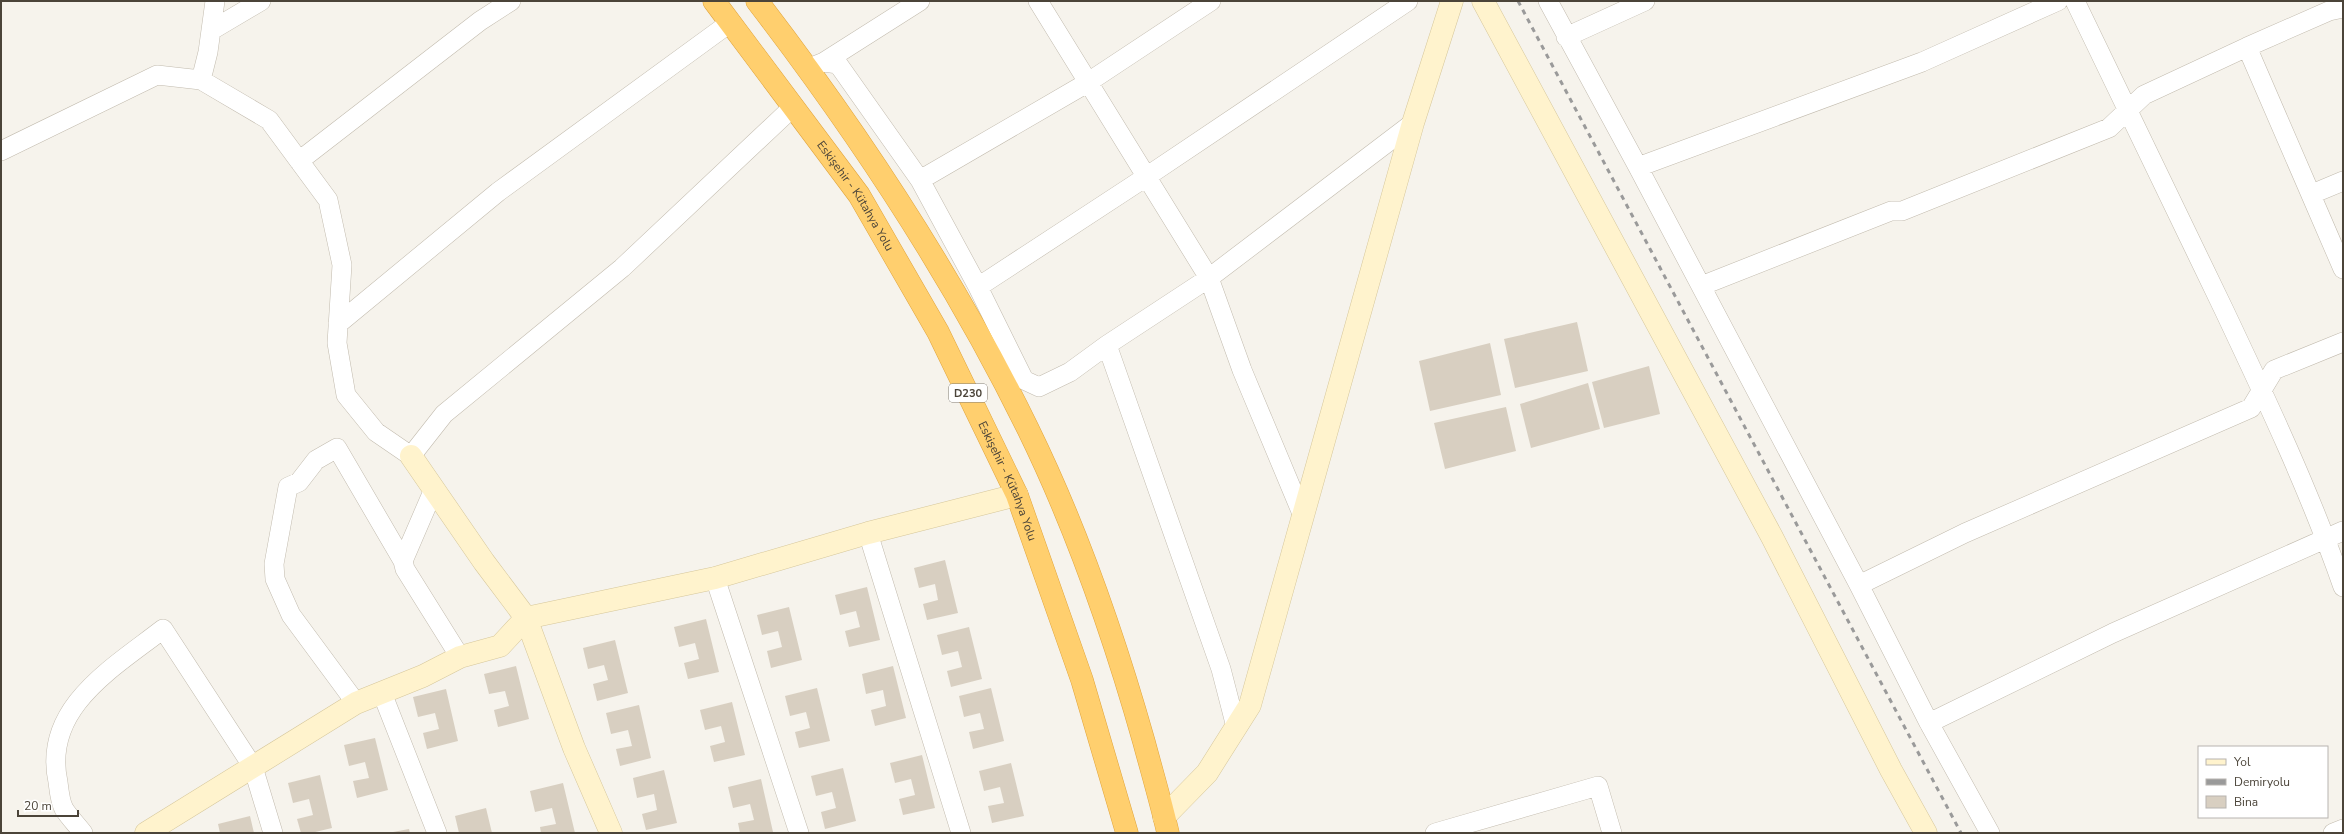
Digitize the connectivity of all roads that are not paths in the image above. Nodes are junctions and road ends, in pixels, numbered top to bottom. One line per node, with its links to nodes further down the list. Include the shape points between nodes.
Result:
1 (216, 1): 18 (street)
2 (261, 1): 18 (street)
3 (511, 1): 28 (street, via 480,21)
4 (714, 1): 17 (highway, Eskişehir - Kütahya Yolu / D230)
5 (758, 1): 21 (highway, D230)
6 (920, 1): 21 (street)
7 (1038, 1): 23 (street)
8 (1211, 1): 23 (street)
9 (1408, 1): 30 (street)
10 (1452, 1): 26 (street)
11 (1483, 1): 71 (street, via 1772,537)
12 (1548, 1): 19 (street)
13 (1645, 1): 19 (street)
14 (2058, 1): 29 (street, via 1922,62)
15 (2075, 1): 25 (street)
16 (2343, 8): 20 (street)
17 (730, 22): 24 (highway, Eskişehir - Kütahya Yolu / D230); 38 (street, via 498,192)
18 (212, 30): 22 (street)
19 (1566, 37): 29 (street)
20 (2247, 47): 25 (street, via 2144,95); 33 (street)
21 (817, 65): 31 (street, via 838,64); 59 (highway, D230, via 847,123 950,284 1028,430 1073,532 1125,676)
22 (201, 80): 27 (street, via 157,75); 28 (street, via 269,120)
23 (1088, 83): 30 (street); 31 (street)
24 (793, 107): 42 (street, via 622,268 444,414); 44 (highway, Eskişehir - Kütahya Yolu / D230, via 867,209 938,332)
25 (2129, 111): 36 (street, via 2109,128 1902,211 1890,211); 41 (street)
26 (1413, 123): 35 (street); 45 (street)
27 (1, 151)
28 (299, 161): 38 (street, via 328,200 342,266)
29 (1638, 167): 36 (street)
30 (1146, 177): 35 (street); 37 (street)
31 (920, 180): 37 (street)
32 (2343, 181): 33 (street)
33 (2312, 194): 34 (street)
34 (2343, 269)
35 (1209, 278): 40 (street); 45 (street, via 1242,370)
36 (1701, 286): 50 (street)
37 (978, 287): 40 (street, via 1024,380 1038,387 1070,372)
38 (338, 324): 42 (street, via 337,343 346,395 376,432)
39 (2343, 342): 41 (street, via 2274,370)
40 (1107, 345): 57 (street, via 1221,669)
41 (2262, 390): 47 (street); 50 (street, via 2251,408 1965,533)
42 (411, 456): 43 (street)
43 (434, 489): 48 (street); 52 (street)
44 (1017, 495): 46 (street); 68 (highway, Eskişehir - Kütahya Yolu / D230, via 1082,680)
45 (1303, 516): 57 (street, via 1250,705)
46 (868, 533): 49 (street); 67 (street)
47 (2334, 534): 51 (street); 56 (street, via 2113,633)
48 (403, 561): 53 (street, via 405,569); 55 (street, via 337,448 316,460 299,482 288,487 274,564 275,579 292,615)
49 (716, 578): 52 (street); 66 (street)
50 (1859, 585): 56 (street)
51 (2343, 587)
52 (526, 618): 53 (street, via 500,646); 65 (street, via 574,748)
53 (460, 657): 54 (street)
54 (382, 693): 55 (street); 64 (street)
55 (356, 703): 58 (street)
56 (1929, 724): 72 (street)
57 (1236, 727): 59 (street, via 1207,773)
58 (253, 767): 61 (street, via 163,629 77,700 60,730 53,763 63,808); 62 (street); 63 (street)
59 (1166, 825)
60 (2343, 829): 73 (street)
61 (83, 833)
62 (146, 833)
63 (273, 833)
64 (437, 833)
65 (611, 833)
66 (799, 833)
67 (961, 833)
68 (1126, 833)
69 (1435, 833): 70 (street, via 1598,786)
70 (1612, 833)
71 (1926, 833)
72 (1990, 833)
73 (2333, 833)

